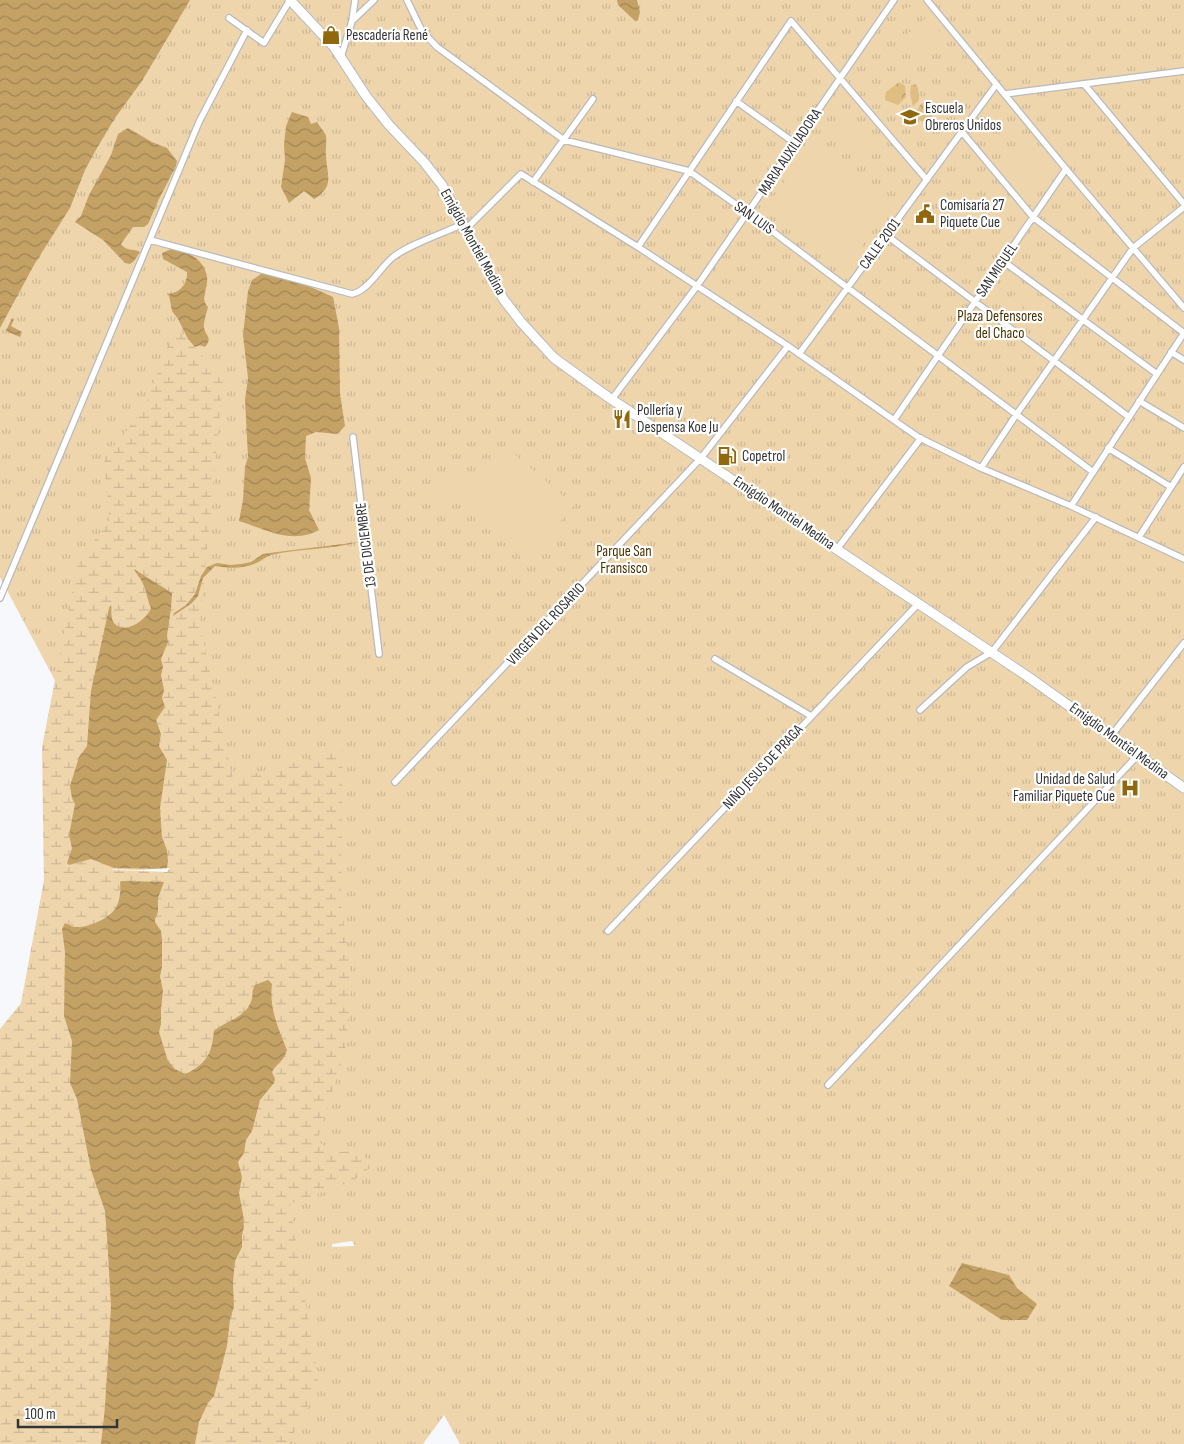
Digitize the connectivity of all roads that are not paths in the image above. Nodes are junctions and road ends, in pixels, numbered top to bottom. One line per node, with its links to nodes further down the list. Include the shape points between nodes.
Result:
1 (290, 0): 9 (street, via 264,43); 10 (main road, Emigdio Montiel Medina)
2 (355, 0): 8 (street)
3 (374, 0): 8 (street)
4 (407, 0): 19 (street, SAN LUIS, via 422,31 437,47)
5 (894, 0): 12 (street, MARIA AUXILIADORA)
6 (927, 0): 14 (street)
7 (230, 18): 9 (street)
8 (352, 21): 10 (street)
9 (247, 30): 30 (street, via 198,122)
10 (341, 57): 28 (main road, Emigdio Montiel Medina, via 389,126 442,185)
11 (1184, 71): 13 (street)
12 (841, 78): 17 (street, via 791,21); 20 (street, MARIA AUXILIADORA); 24 (street)
13 (1084, 84): 15 (street); 25 (street)
14 (996, 85): 15 (street); 18 (street, CALLE 2001)
15 (1005, 94): 21 (street)
16 (593, 99): 19 (street)
17 (736, 101): 20 (street); 22 (street)
18 (962, 132): 24 (street, CALLE 2001); 27 (street)
19 (564, 140): 22 (street, SAN LUIS); 23 (street)
20 (796, 144): 26 (street, MARIA AUXILIADORA)
21 (1066, 169): 27 (street, SAN MIGUEL); 32 (street)
22 (689, 171): 26 (street, SAN LUIS); 31 (street)
23 (534, 180): 28 (street, via 521,174); 31 (street)
24 (926, 180): 29 (street, CALLE 2001)
25 (1184, 205): 32 (street)
26 (748, 214): 35 (street, MARIA AUXILIADORA); 36 (street, SAN LUIS)
27 (1033, 217): 33 (street, SAN MIGUEL); 34 (street)
28 (465, 227): 30 (street, via 402,251 362,289 352,294); 48 (main road, Emigdio Montiel Medina, via 504,300 528,331 554,358)
29 (886, 235): 36 (street, CALLE 2001); 37 (street)
30 (150, 240): 68 (street)
31 (638, 247): 35 (street)
32 (1133, 248): 34 (street); 38 (street)
33 (1003, 262): 37 (street, SAN MIGUEL); 39 (street)
34 (1112, 278): 39 (street); 40 (street)
35 (697, 286): 41 (street); 48 (street, MARIA AUXILIADORA)
36 (848, 288): 43 (street, CALLE 2001); 44 (street, SAN LUIS)
37 (975, 302): 44 (street, SAN MIGUEL); 45 (street)
38 (1184, 308)
39 (1083, 320): 45 (street); 47 (street)
40 (1184, 333): 42 (street)
41 (788, 346): 43 (street); 57 (street, VIRGEN DEL ROSARIO)
42 (1171, 352): 46 (street); 47 (street)
43 (799, 354): 52 (street)
44 (938, 356): 50 (street, SAN LUIS); 52 (street, SAN MIGUEL)
45 (1054, 360): 50 (street); 51 (street)
46 (1184, 360)
47 (1157, 374): 49 (street)
48 (612, 399): 57 (main road, Emigdio Montiel Medina)
49 (1139, 401): 51 (street); 53 (street)
50 (1016, 415): 59 (street); 60 (street, SAN LUIS)
51 (1129, 417): 56 (street)
52 (894, 420): 55 (street)
53 (1184, 428)
54 (353, 437): 72 (street, 13 DE DICIEMBRE)
55 (921, 438): 59 (street); 66 (street)
56 (1108, 448): 60 (street); 62 (street)
57 (701, 458): 66 (main road, Emigdio Montiel Medina); 78 (street, VIRGEN DEL ROSARIO)
58 (1184, 467): 61 (street)
59 (981, 468): 63 (street)
60 (1092, 472): 63 (street)
61 (1182, 474): 62 (street)
62 (1171, 487): 65 (street)
63 (1071, 506): 64 (street)
64 (1096, 517): 65 (street); 71 (street)
65 (1139, 537): 67 (street)
66 (837, 549): 69 (main road, Emigdio Montiel Medina)
67 (1184, 559)
68 (0, 598)
69 (918, 603): 71 (main road, Emigdio Montiel Medina); 75 (street, NIÑO JESUS DE PRAGA)
70 (1184, 644): 76 (street)
71 (992, 652): 74 (street, via 967,667); 76 (main road, Emigdio Montiel Medina)
72 (379, 654)
73 (715, 659): 75 (street)
74 (920, 710)
75 (811, 716): 80 (street, NIÑO JESUS DE PRAGA)
76 (1111, 736): 77 (main road, Emigdio Montiel Medina)
77 (1138, 755): 79 (main road, Emigdio Montiel Medina); 81 (street)
78 (395, 782)
79 (1184, 788)
80 (608, 931)
81 (828, 1085)

